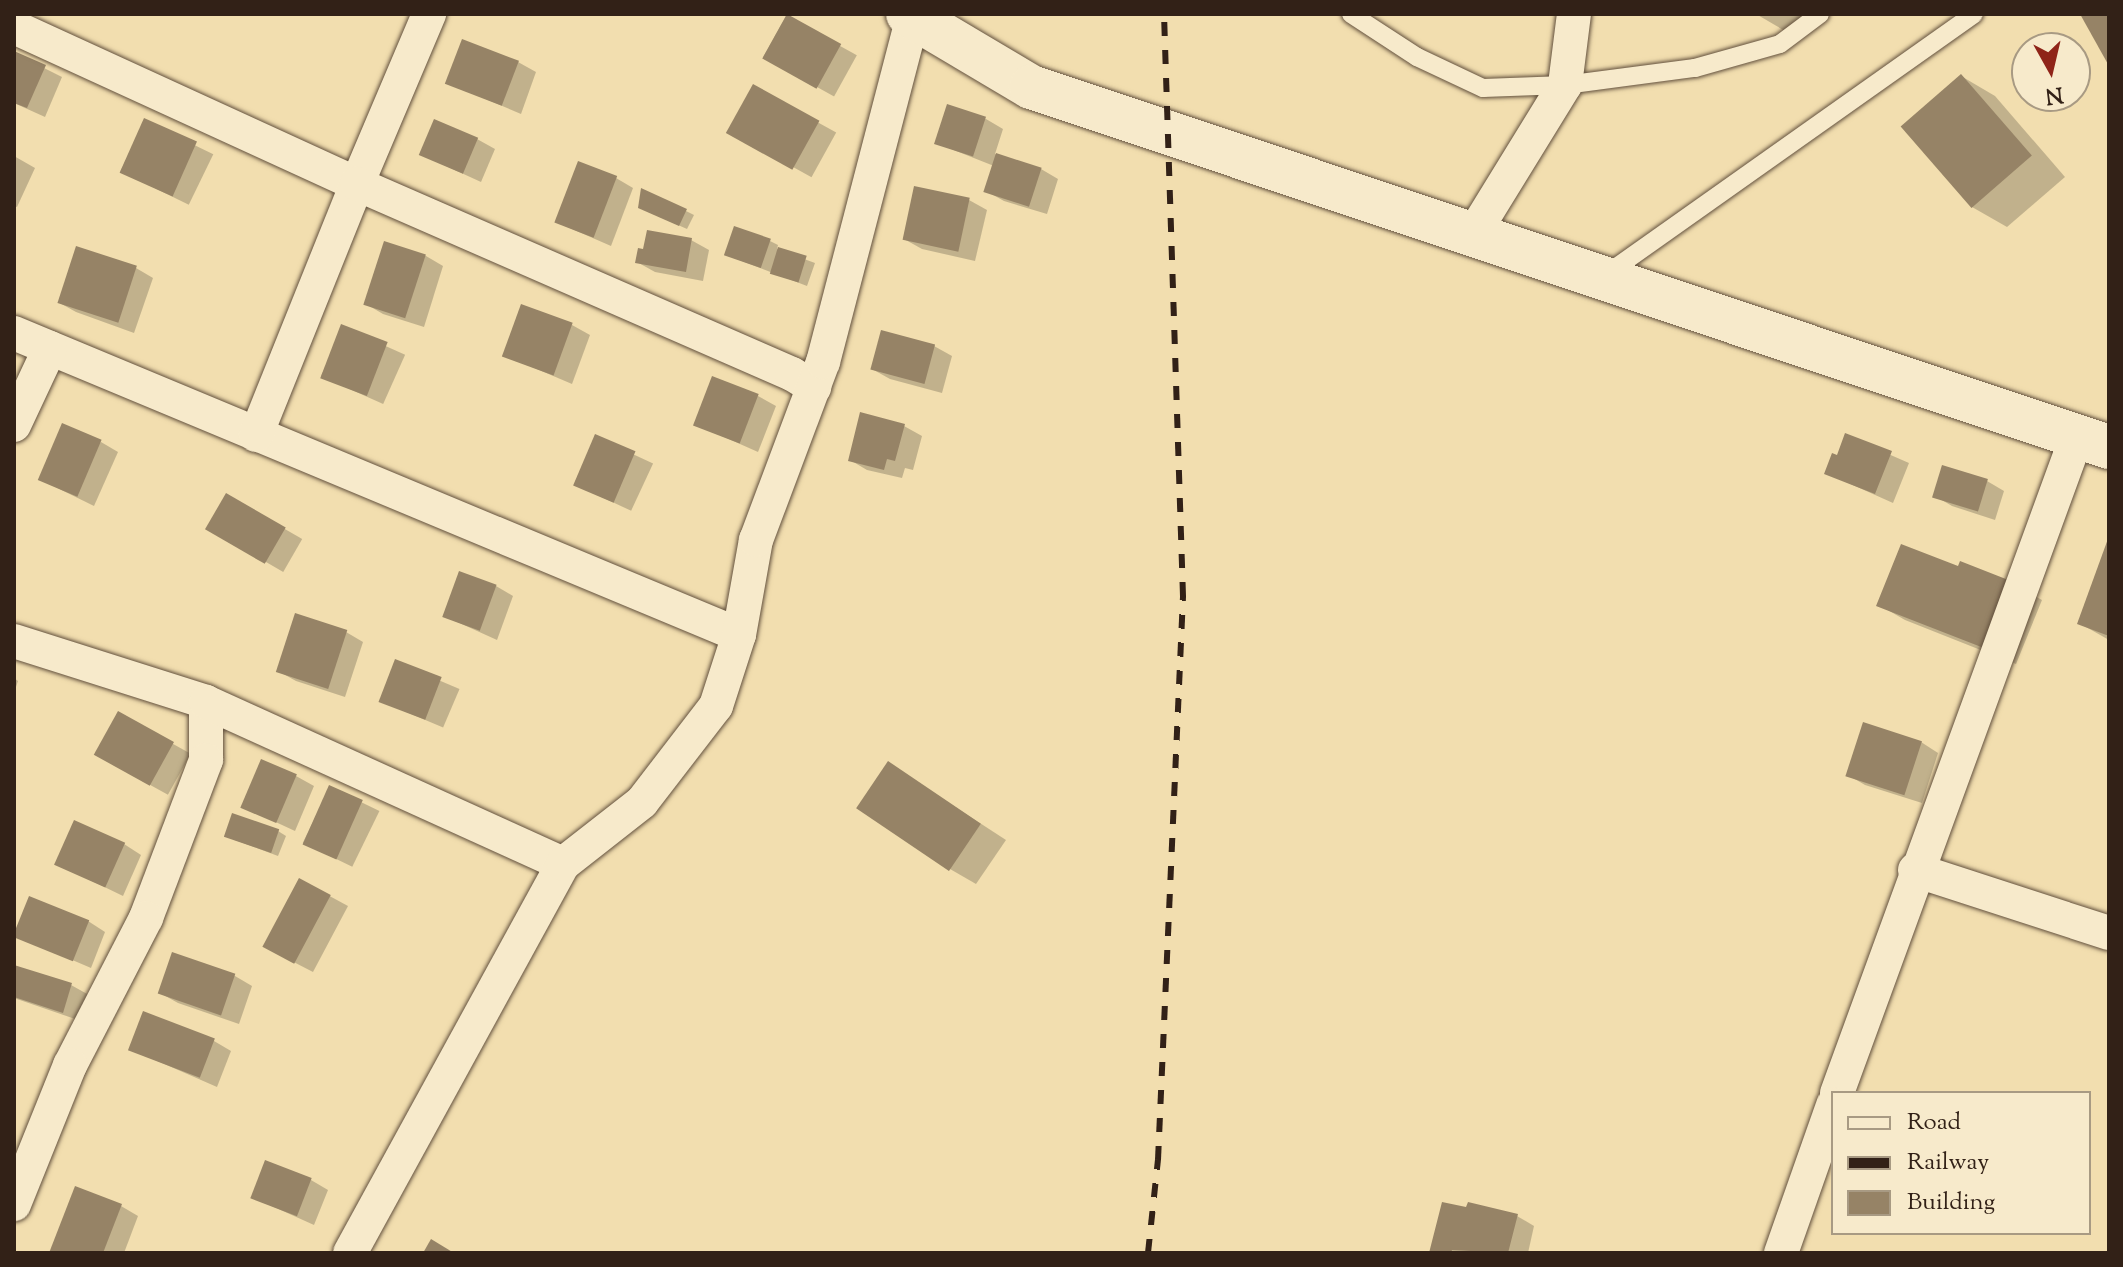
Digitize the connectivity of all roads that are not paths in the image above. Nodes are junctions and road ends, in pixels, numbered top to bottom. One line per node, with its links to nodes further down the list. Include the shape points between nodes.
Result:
1 (429, 14): 9 (street)
2 (1351, 14): 8 (lane, via 1417,57 1483,88)
3 (1574, 14): 8 (street)
4 (1820, 14): 8 (lane, via 1780,44 1695,68)
5 (1974, 14): 11 (lane)
6 (910, 16): 10 (street, via 1031,87); 14 (street)
7 (14, 27): 9 (street)
8 (1565, 85): 10 (street)
9 (357, 184): 14 (street); 16 (street)
10 (1472, 236): 11 (street)
11 (1600, 278): 17 (street)
12 (14, 333): 13 (street)
13 (50, 348): 15 (street); 16 (street)
14 (814, 387): 18 (street, via 756,540)
15 (14, 425)
16 (256, 435): 18 (street)
17 (2093, 441): 22 (street)
18 (739, 635): 21 (street, via 716,706 707,718 642,802)
19 (14, 641): 20 (street)
20 (206, 702): 21 (street); 26 (street, via 206,760 151,903 70,1065)
21 (563, 864): 27 (street)
22 (1915, 870): 23 (street); 24 (street)
23 (2109, 933)
24 (1838, 1091)
25 (1831, 1111): 28 (street)
26 (14, 1204)
27 (350, 1253)
28 (1781, 1253)

